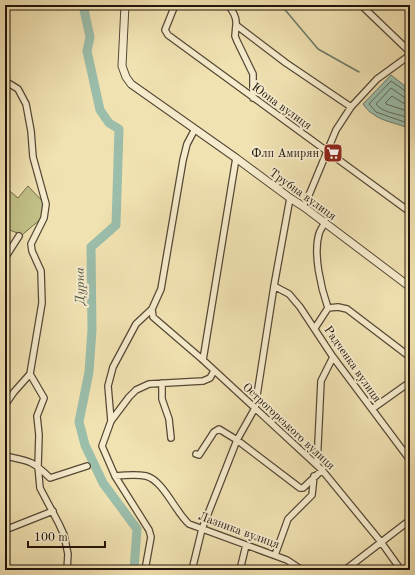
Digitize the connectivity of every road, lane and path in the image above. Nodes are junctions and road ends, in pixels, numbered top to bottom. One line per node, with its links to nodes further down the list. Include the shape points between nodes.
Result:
1 (125, 5): 11 (street, Трубна вулиця, via 122,66 126,77 140,91)
2 (175, 5): 9 (street, Юона вулиця, via 165,30 168,36)
3 (228, 5): 5 (street, via 237,20)
4 (361, 5): 6 (street)
5 (236, 25): 9 (street, via 235,36 253,74); 10 (street)
6 (410, 52)
7 (410, 56): 10 (street, via 377,78)
8 (5, 81): 29 (street, via 18,89 26,104 33,157 46,204 44,218 31,244 41,271 42,303)
9 (253, 98): 12 (street, Юона вулиця)
10 (351, 107): 12 (street)
11 (195, 129): 13 (street, Трубна вулиця); 23 (street, via 186,144 161,289)
12 (326, 152): 15 (street); 16 (street, Юона вулиця)
13 (236, 158): 14 (street, Трубна вулиця); 27 (street)
14 (290, 198): 15 (street, Трубна вулиця); 20 (street)
15 (304, 207): 17 (street, Трубна вулиця)
16 (410, 212)
17 (326, 223): 21 (street, Трубна вулиця); 22 (street, via 319,233 317,252 322,293)
18 (19, 236): 19 (street)
19 (5, 258)
20 (274, 286): 24 (street, Радченка вулиця, via 289,294); 33 (street)
21 (410, 287)
22 (328, 308): 24 (street); 26 (street, via 347,309)
23 (152, 309): 27 (street, Острогорського вулиця, via 153,317); 35 (street, via 136,324 113,368 108,386)
24 (315, 328): 25 (street, Радченка вулиця)
25 (333, 357): 34 (street, Радченка вулиця); 41 (street, via 321,381)
26 (410, 357)
27 (203, 360): 28 (street, Острогорського вулиця)
28 (214, 371): 31 (street, via 210,378 203,381); 33 (street, Острогорського вулиця)
29 (30, 374): 32 (street); 42 (street, via 44,398 37,416)
30 (410, 382): 34 (street)
31 (162, 383): 35 (street, via 149,384 136,390); 36 (street, via 162,400 169,419)
32 (5, 405)
33 (255, 408): 37 (street); 41 (street, Острогорського вулиця)
34 (372, 409): 40 (street, Радченка вулиця)
35 (111, 421): 46 (street, via 102,446)
36 (171, 438)
37 (237, 440): 38 (street, via 219,429 214,432 199,455); 45 (street, via 300,488 303,488); 50 (street)
38 (196, 454)
39 (5, 456): 42 (street, via 29,461)
40 (410, 460)
41 (317, 465): 44 (street, Острогорського вулиця)
42 (38, 466): 43 (street, via 50,478); 47 (street, via 40,488)
43 (87, 466)
44 (322, 470): 45 (street); 51 (street, Острогорського вулиця)
45 (314, 475): 53 (street, via 312,495 288,519)
46 (115, 476): 50 (street, Лазника вулиця, via 147,476 170,498 183,519); 55 (street, via 149,530)
47 (53, 511): 49 (street); 54 (street, via 64,535 68,554)
48 (410, 520): 51 (street)
49 (5, 530)
50 (202, 530): 52 (street, Лазника вулиця); 56 (street)
51 (381, 542): 59 (street); 60 (street, Острогорського вулиця)
52 (246, 545): 53 (street, Лазника вулиця); 57 (street)
53 (275, 555): 58 (street, Лазника вулиця)
54 (67, 570)
55 (145, 570)
56 (192, 570)
57 (240, 570)
58 (302, 570)
59 (345, 570)
60 (401, 570)

